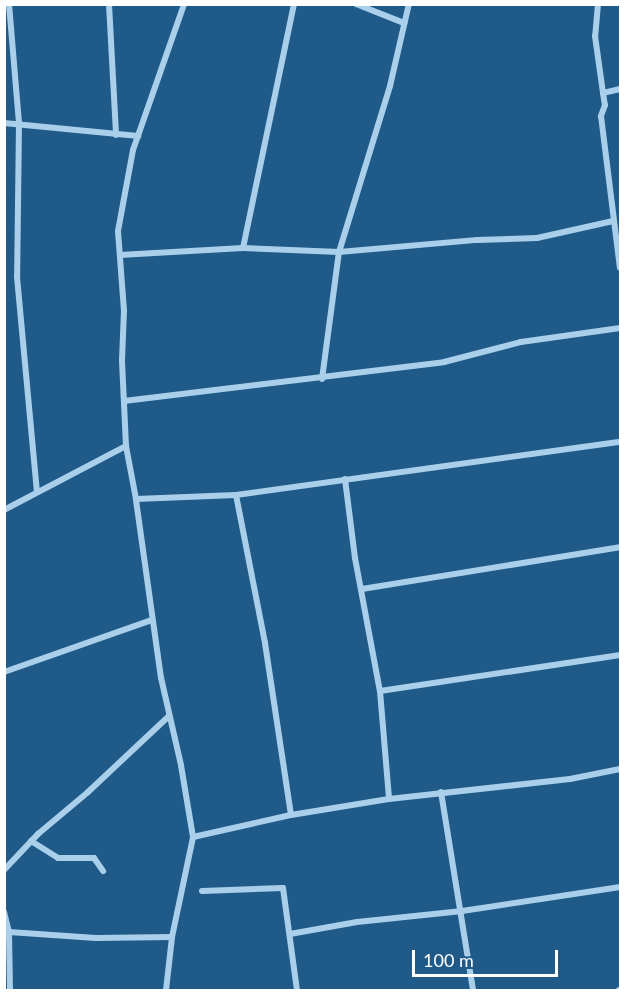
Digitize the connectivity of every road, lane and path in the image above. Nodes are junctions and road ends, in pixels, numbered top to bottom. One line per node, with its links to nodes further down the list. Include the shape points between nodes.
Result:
1 (9, 4): 12 (street)
2 (109, 4): 13 (street)
3 (184, 4): 14 (street)
4 (294, 4): 16 (street)
5 (356, 4): 8 (street)
6 (410, 4): 8 (street)
7 (598, 4): 10 (street, via 595,36)
8 (404, 23): 17 (street, via 390,86)
9 (621, 89): 10 (street)
10 (603, 93): 15 (street, via 605,105 601,116)
11 (4, 123): 12 (street)
12 (19, 123): 13 (street); 26 (street, via 17,277)
13 (116, 135): 14 (street)
14 (138, 136): 18 (street, via 122,199)
15 (613, 221): 17 (street, via 537,238); 19 (street)
16 (243, 248): 17 (street); 18 (street)
17 (339, 252): 21 (street)
18 (120, 255): 22 (street)
19 (621, 268)
20 (621, 328): 21 (street, via 521,342 444,362)
21 (322, 379): 22 (street)
22 (124, 401): 24 (street)
23 (621, 442): 25 (street)
24 (126, 446): 26 (street); 28 (street)
25 (345, 479): 27 (street); 31 (street)
26 (37, 492): 29 (street)
27 (236, 495): 28 (street); 40 (street, via 265,644)
28 (136, 499): 32 (street)
29 (4, 510)
30 (621, 547): 31 (street)
31 (362, 589): 35 (street)
32 (152, 620): 34 (street); 36 (street)
33 (621, 656): 35 (street)
34 (4, 672)
35 (380, 691): 39 (street)
36 (168, 717): 41 (street, via 182,765); 42 (street)
37 (621, 769): 38 (street, via 536,783)
38 (441, 792): 39 (street); 47 (street)
39 (389, 799): 40 (street)
40 (291, 814): 41 (street)
41 (193, 837): 51 (street)
42 (31, 841): 43 (street); 44 (street, via 58,858 94,858)
43 (4, 870)
44 (103, 871)
45 (621, 887): 47 (street)
46 (202, 891): 50 (street, via 283,888)
47 (462, 911): 50 (street, via 357,922); 55 (street)
48 (4, 912): 49 (street)
49 (9, 932): 51 (street, via 96,938); 52 (street)
50 (290, 934): 54 (street)
51 (172, 937): 53 (street)
52 (10, 990)
53 (166, 990)
54 (297, 990)
55 (473, 990)

